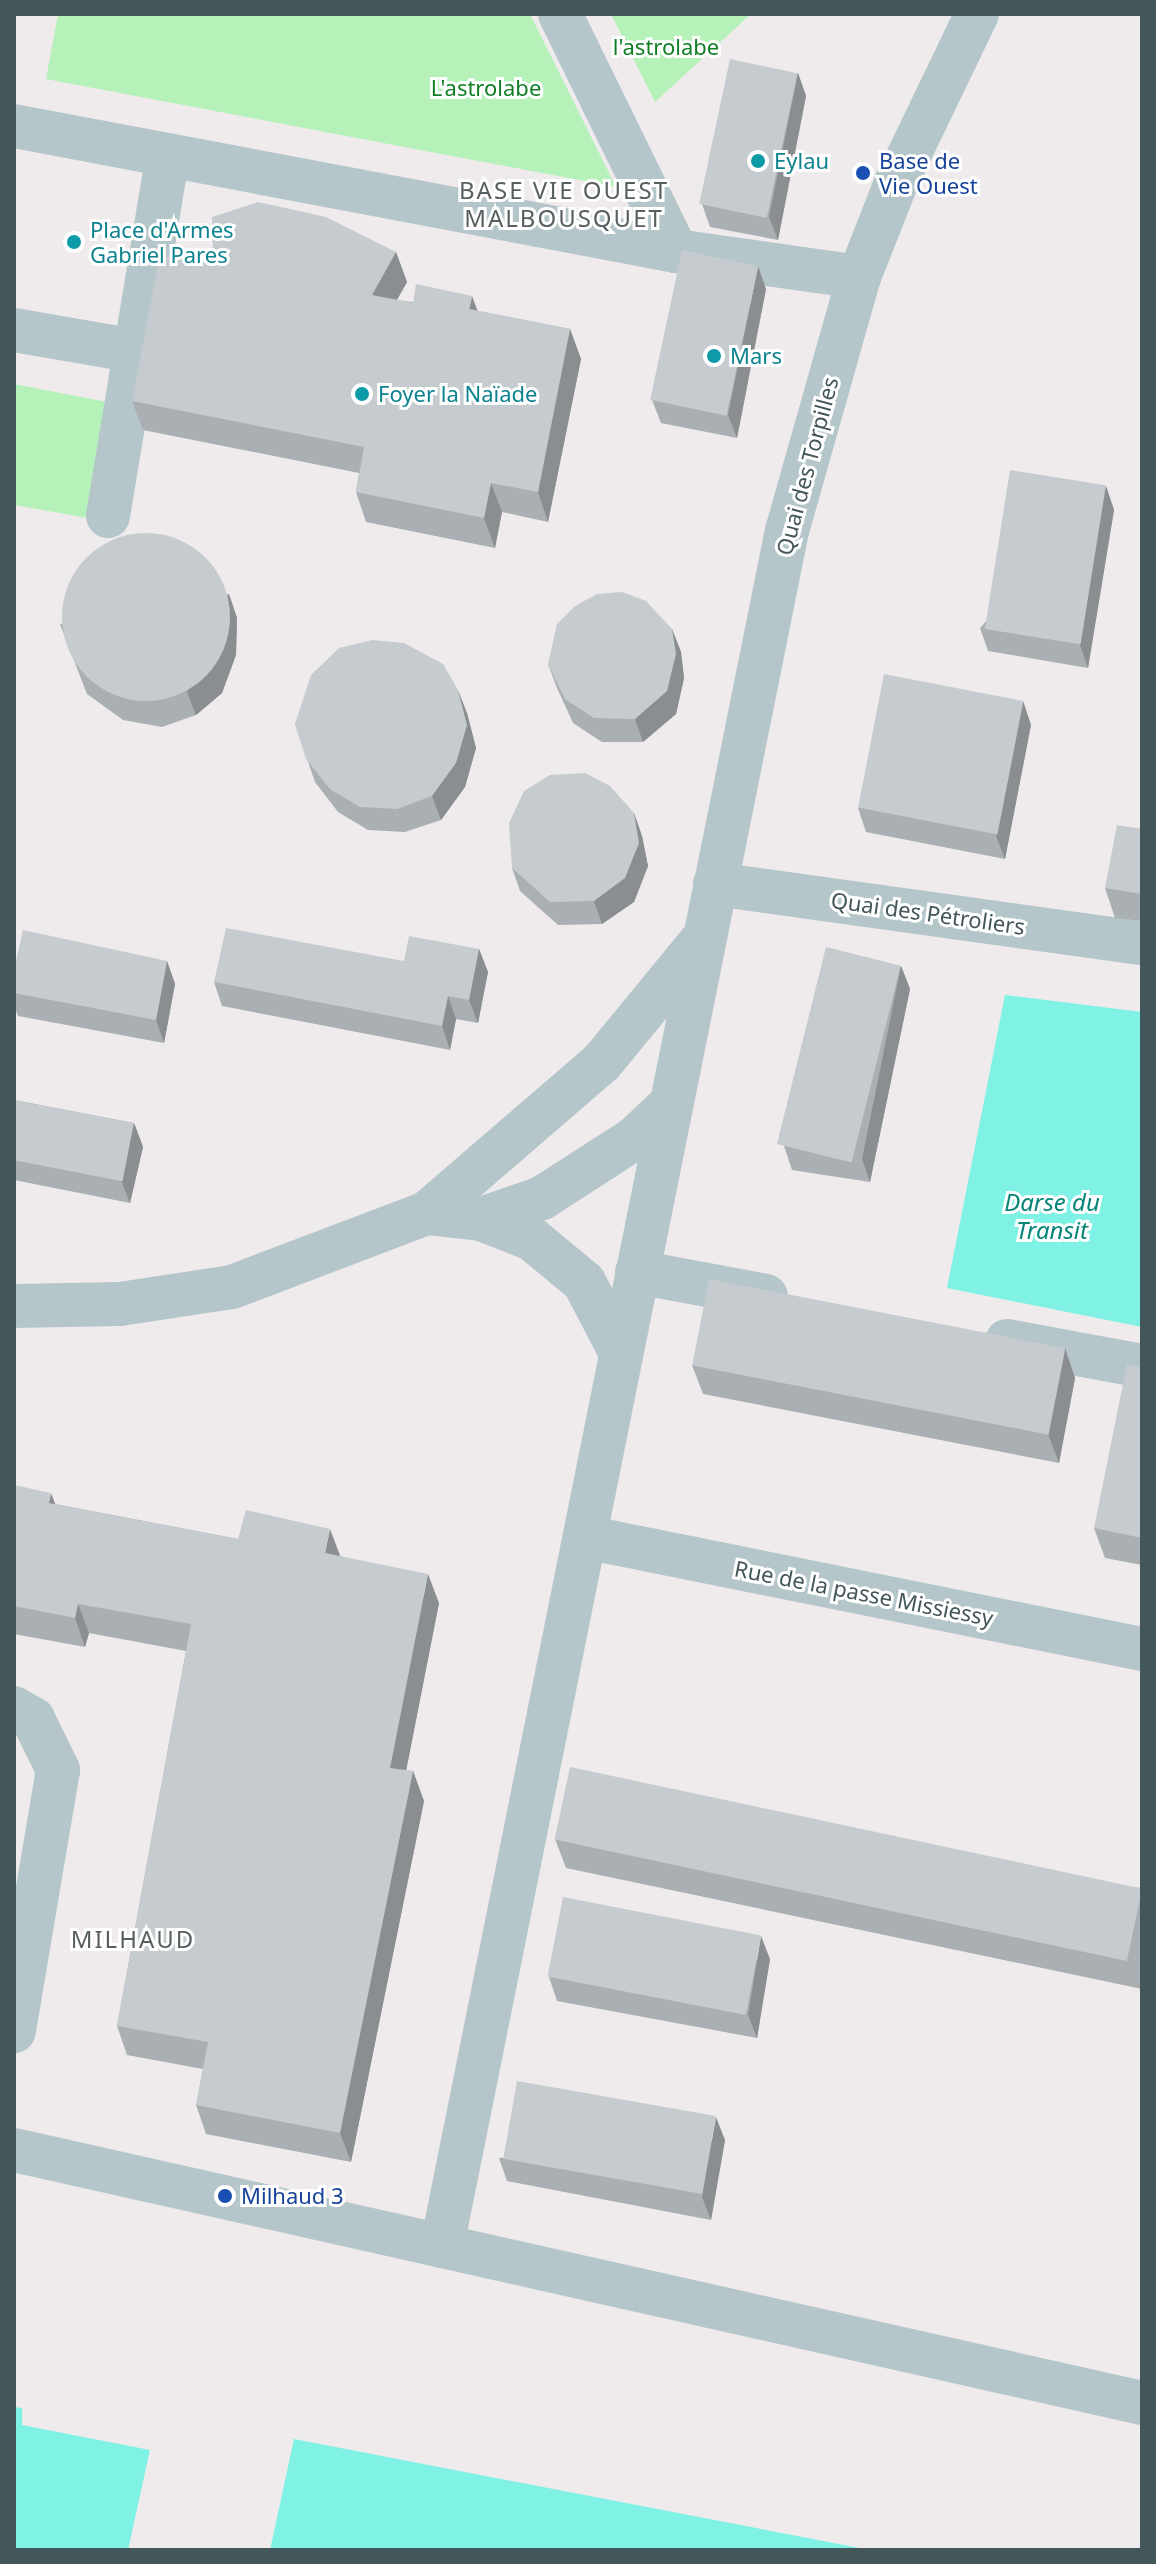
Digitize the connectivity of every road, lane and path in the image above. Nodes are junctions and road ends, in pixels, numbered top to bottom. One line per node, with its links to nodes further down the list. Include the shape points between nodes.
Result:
1 (560, 14): 5 (street)
2 (977, 14): 6 (street, Quai des Torpilles, via 898,178)
3 (14, 126): 4 (street)
4 (168, 155): 5 (street); 8 (street)
5 (676, 251): 6 (street)
6 (859, 277): 10 (street, Quai des Torpilles, via 787,531)
7 (14, 330): 8 (street)
8 (136, 351): 9 (street)
9 (108, 516)
10 (715, 884): 11 (street, Quai des Torpilles); 12 (street, Quai des Pétroliers)
11 (703, 939): 13 (street, Quai des Torpilles); 14 (street, via 602,1062)
12 (1142, 943)
13 (670, 1105): 15 (street, via 635,1138 542,1198); 16 (street, Quai des Torpilles)
14 (427, 1213): 15 (street); 18 (street, via 232,1287 120,1304)
15 (481, 1219): 20 (street, via 532,1239 584,1282)
16 (637, 1272): 17 (street); 20 (street, Quai des Torpilles)
17 (805, 1303)
18 (14, 1306)
19 (974, 1335): 21 (street)
20 (621, 1353): 22 (street, Quai des Torpilles)
21 (1142, 1366)
22 (585, 1537): 23 (street, Rue de la passe Missiessy); 27 (street, Quai des Torpilles)
23 (1142, 1649)
24 (14, 1708): 25 (street, via 33,1719 58,1770)
25 (14, 2031)
26 (14, 2150): 27 (street)
27 (442, 2246): 28 (street)
28 (1142, 2403)

